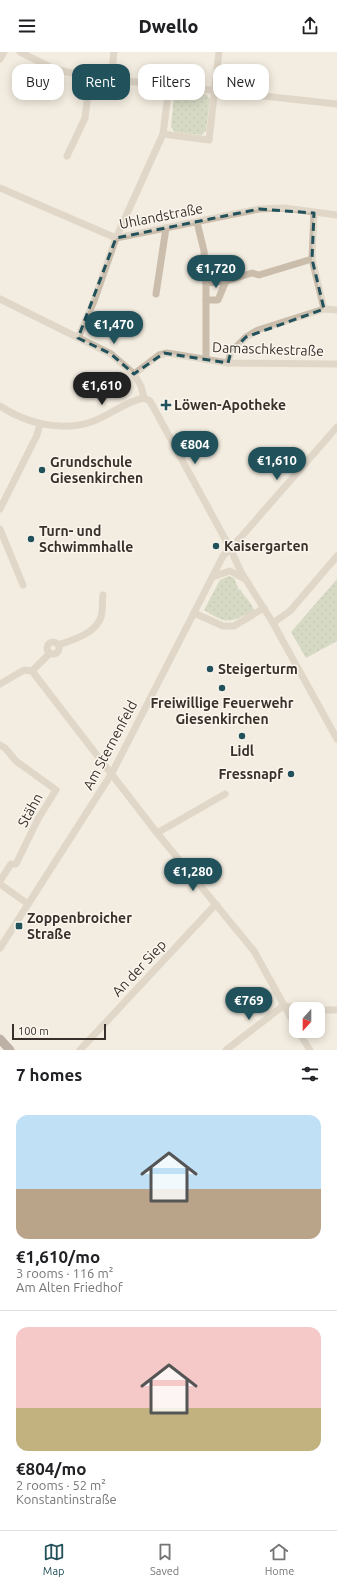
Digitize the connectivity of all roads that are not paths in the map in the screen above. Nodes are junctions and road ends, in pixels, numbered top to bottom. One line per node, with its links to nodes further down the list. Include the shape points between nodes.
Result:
1 (20, 52): 6 (street, via 54,70)
2 (114, 52): 4 (street)
3 (219, 52): 5 (street)
4 (113, 64)
5 (218, 64)
6 (72, 74)
7 (269, 96): 11 (street)
8 (87, 100): 13 (street, via 85,118)
9 (167, 100): 12 (street)
10 (214, 100): 12 (street, via 209,140)
11 (337, 104)
12 (163, 134): 19 (street)
13 (67, 156)
14 (0, 188): 19 (street, Uhlandstraße)
15 (314, 213): 16 (street, Uhlandstraße); 17 (street, Uhlandstraße, via 284,208 259,209); 20 (street)
16 (337, 215)
17 (197, 222): 18 (street, Uhlandstraße); 22 (street, via 204,252)
18 (166, 228): 19 (street, Uhlandstraße); 23 (street)
19 (116, 238): 28 (street)
20 (312, 259): 21 (street, via 259,275 252,273); 26 (street)
21 (226, 281): 22 (street); 25 (street, via 218,300)
22 (206, 283): 25 (street)
23 (156, 294)
24 (0, 299): 28 (street)
25 (206, 300): 29 (street)
26 (324, 309): 27 (street); 30 (street, via 246,336 231,352)
27 (337, 310)
28 (78, 338): 32 (street, via 111,354)
29 (206, 360): 30 (street, Damaschkestraße); 32 (street, Damaschkestraße, via 164,353)
30 (228, 363): 31 (street, Damaschkestraße)
31 (337, 364)
32 (134, 374): 33 (street)
33 (144, 398): 35 (street, via 90,422 62,426); 39 (street, via 150,402)
34 (0, 406): 35 (street)
35 (40, 424): 37 (street)
36 (337, 427): 39 (street, Am Sternenfeld)
37 (0, 509)
38 (0, 529): 43 (street)
39 (230, 548): 41 (street, Am Sternenfeld); 42 (street)
40 (337, 556): 47 (street, via 290,611)
41 (212, 578): 42 (street, via 230,571); 46 (street, Am Sternenfeld)
42 (246, 580): 45 (street)
43 (23, 585)
44 (103, 595): 48 (street, via 102,616 96,626 87,633 59,645 57,652 50,653)
45 (264, 608): 46 (street, via 234,626 223,626); 47 (street)
46 (194, 613): 52 (street, Am Sternenfeld)
47 (273, 623): 50 (street)
48 (32, 671): 49 (street, via 24,670); 52 (street)
49 (0, 684)
50 (337, 739)
51 (0, 746): 55 (street, Stähn, via 56,790 38,819 16,864 11,864)
52 (112, 773): 54 (street); 57 (street, Am Sternenfeld)
53 (225, 794): 54 (street)
54 (157, 833): 58 (street)
55 (0, 881)
56 (0, 884): 57 (street)
57 (28, 904): 59 (street, Am Sternenfeld)
58 (216, 904): 60 (street, via 254,951); 68 (street, An der Siep)
59 (0, 948)
60 (283, 1006): 61 (street); 64 (street); 69 (street)
61 (289, 1007)
62 (325, 1010): 63 (street)
63 (337, 1010)
64 (289, 1016)
65 (302, 1038): 70 (street)
66 (0, 1039): 67 (main road)
67 (10, 1050)
68 (80, 1050)
69 (226, 1050)
70 (310, 1050)

